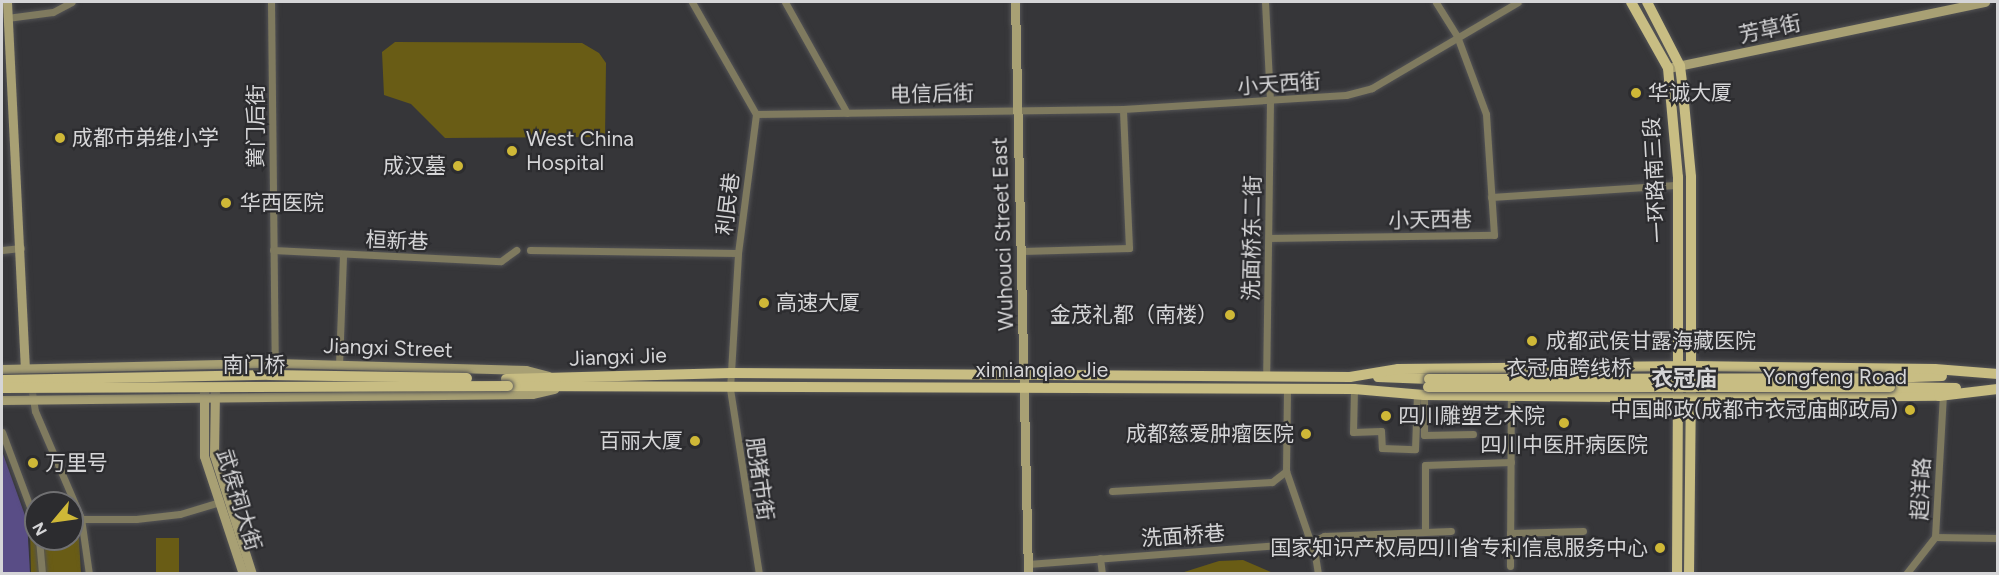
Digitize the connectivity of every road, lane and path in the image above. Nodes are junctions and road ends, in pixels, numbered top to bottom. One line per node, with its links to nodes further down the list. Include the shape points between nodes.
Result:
1 (7, 2): 14 (street)
2 (72, 2): 14 (street, via 53,12)
3 (271, 2): 29 (street, 黉门后街)
4 (692, 2): 23 (street)
5 (785, 2): 22 (street)
6 (1015, 2): 20 (street, Wuhouci Street East)
7 (1265, 2): 19 (street, 洗面桥东二街)
8 (1436, 2): 15 (street, 小天西巷)
9 (1518, 2): 15 (street, 小天西街)
10 (1631, 2): 17 (main road, 一环路南三段)
11 (1647, 2): 16 (main road)
12 (1985, 2): 13 (street, 芳草街)
13 (1962, 4): 16 (street, 芳草街)
14 (7, 18): 18 (street)
15 (1457, 36): 19 (street, 小天西街, via 1359,93); 25 (street, 小天西巷, via 1486,114)
16 (1680, 66): 17 (street, 芳草街); 39 (main road, via 1691,177)
17 (1668, 68): 41 (main road, 一环路南三段, via 1678,177)
18 (6, 82): 27 (street)
19 (1270, 102): 21 (street, 小天西街); 26 (street, 洗面桥东二街)
20 (1017, 109): 21 (street, 小天西街); 22 (street, 电信后街); 32 (street, Wuhouci Street East)
21 (1123, 110): 32 (street, via 1129,248)
22 (847, 113): 23 (street)
23 (756, 114): 33 (street, 利民巷)
24 (1676, 185): 25 (street)
25 (1491, 197): 26 (street, 小天西巷, via 1494,235)
26 (1270, 238): 44 (street, 洗面桥东二街)
27 (21, 248): 28 (street); 40 (street)
28 (2, 250)
29 (273, 250): 34 (street, 桓新巷); 35 (street, 黉门后街)
30 (516, 250): 34 (street, 桓新巷, via 501,261)
31 (530, 250): 33 (street)
32 (1022, 251): 46 (street, Wuhouci Street East)
33 (738, 253): 43 (street, 利民巷)
34 (343, 255): 38 (street)
35 (275, 363): 36 (street, Jiangxi Street); 38 (street, Jiangxi Street); 59 (street, 黉门后街)
36 (215, 364): 37 (street, Jiangxi Street); 62 (street, 武侯祠大街)
37 (204, 365): 40 (street, Jiangxi Street); 61 (street, 武侯祠大街)
38 (339, 365): 51 (street, Jiangxi Street, via 526,370)
39 (1691, 366): 41 (main road, Yongfeng Road); 45 (main road, Yongfeng Road, via 1935,369); 66 (main road)
40 (25, 367): 42 (street, Jiangxi Street); 65 (street)
41 (1678, 367): 47 (main road, ximianqiao Jie, via 1398,369); 64 (main road, 一环路南三段)
42 (2, 369)
43 (731, 373): 46 (main road, ximianqiao Jie); 51 (main road, Jiangxi Jie); 54 (street, 利民巷)
44 (1266, 374): 46 (main road, ximianqiao Jie); 47 (main road, ximianqiao Jie)
45 (1994, 374): 50 (main road, Yongfeng Road)
46 (1025, 377): 55 (street, Wuhouci Street East)
47 (1350, 377): 57 (main road, ximianqiao Jie)
48 (2, 380): 49 (main road, 南门桥, bridge, via 269,375)
49 (507, 382): 51 (main road, Jiangxi Jie); 52 (main road, 南门桥, bridge)
50 (1887, 382): 53 (main road, Yongfeng Road); 57 (main road, 衣冠庙跨线桥, bridge)
51 (557, 383): 54 (main road, Jiangxi Jie); 59 (street, via 532,394)
52 (2, 388)
53 (1995, 388): 60 (main road, Yongfeng Road)
54 (730, 389): 55 (main road, ximianqiao Jie); 93 (street, 肥猪市街)
55 (1024, 389): 58 (main road, ximianqiao Jie); 88 (street, Wuhouci Street East)
56 (1354, 389): 57 (main road, ximianqiao Jie); 57 (street, via 1353,432 1381,431 1382,448 1415,449); 58 (main road, ximianqiao Jie)
57 (1425, 389): 63 (main road, ximianqiao Jie); 69 (street, via 1424,435)
58 (1287, 390): 71 (street)
59 (274, 394): 62 (street)
60 (1943, 395): 66 (main road, Yongfeng Road); 81 (street, 超洋路)
61 (204, 396): 62 (street); 65 (street); 75 (street, 武侯祠大街, via 204,456)
62 (215, 396): 92 (street, 武侯祠大街, via 214,455)
63 (1511, 396): 64 (main road, ximianqiao Jie); 70 (street)
64 (1678, 397): 66 (main road, Yongfeng Road); 96 (main road, 一环路南三段)
65 (35, 398): 67 (street); 73 (street, via 35,411)
66 (1691, 398): 97 (main road)
67 (2, 399)
68 (2, 432): 72 (street)
69 (1473, 434)
70 (1511, 462): 79 (street, via 1425,465); 80 (street)
71 (1286, 471): 74 (street, via 1272,482); 84 (street)
72 (24, 491)
73 (69, 491)
74 (1112, 491)
75 (220, 502): 76 (street, via 180,514 136,519); 91 (street, 武侯祠大街)
76 (84, 518)
77 (1451, 531): 79 (street, 洗面桥巷)
78 (1583, 531): 80 (street)
79 (1425, 532): 84 (street, 洗面桥巷, via 1324,536)
80 (1510, 533): 87 (street)
81 (1935, 537): 82 (street); 98 (street, 超洋路)
82 (1998, 538)
83 (84, 539): 90 (street)
84 (1309, 543): 86 (street, 洗面桥巷); 95 (street)
85 (40, 551): 89 (street)
86 (1100, 558): 88 (street, 洗面桥巷); 94 (street)
87 (1510, 566)
88 (1028, 569)
89 (42, 573)
90 (89, 573)
91 (243, 573)
92 (252, 573)
93 (759, 573)
94 (1102, 573)
95 (1318, 573)
96 (1677, 573)
97 (1689, 573)
98 (1906, 573)

